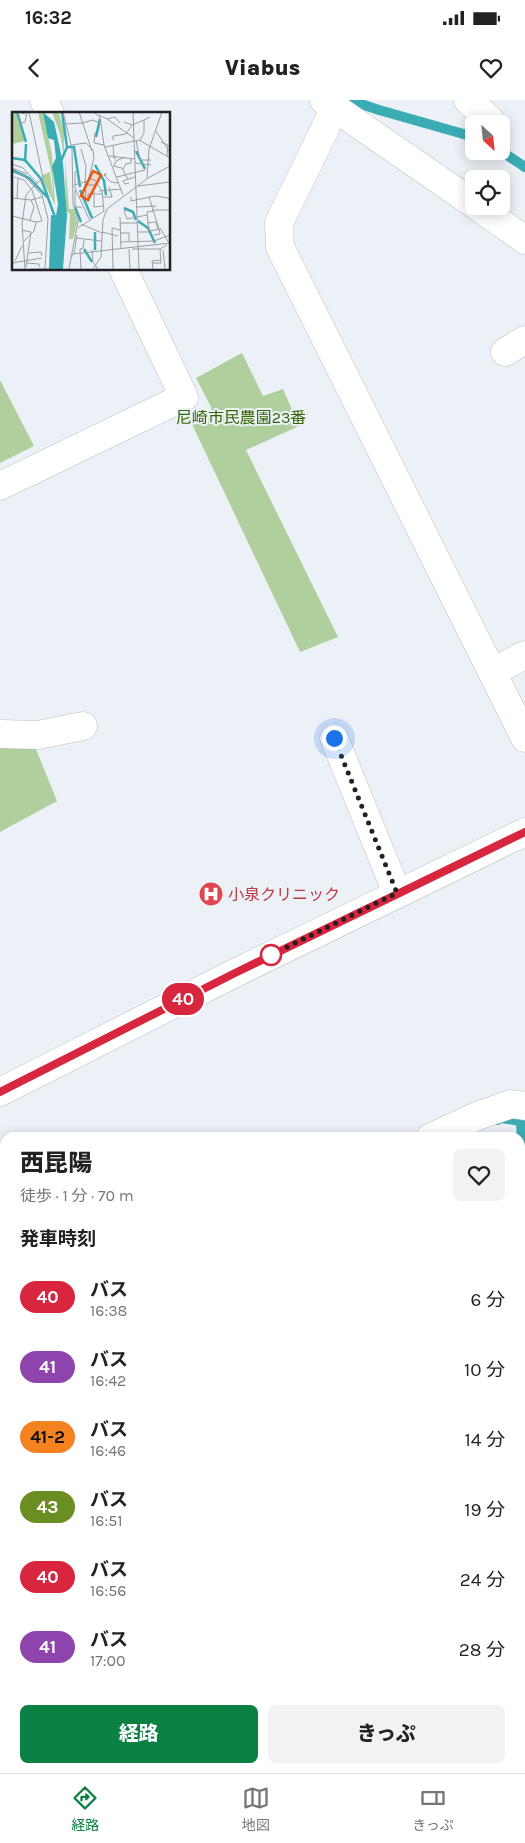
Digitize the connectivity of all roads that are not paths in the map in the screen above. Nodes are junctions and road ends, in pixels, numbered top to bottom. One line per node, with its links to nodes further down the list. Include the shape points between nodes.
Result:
1 (44, 100): 4 (street)
2 (468, 100): 5 (street)
3 (330, 104): 6 (street); 12 (street, via 279,223 280,247)
4 (49, 112)
5 (485, 115)
6 (465, 198)
7 (490, 215): 8 (street)
8 (525, 240)
9 (123, 270): 10 (street, via 184,397)
10 (0, 486)
11 (525, 655): 12 (street)
12 (492, 672): 16 (street)
13 (83, 726): 14 (street, via 38,735)
14 (0, 734)
15 (334, 738): 18 (street)
16 (525, 738)
17 (525, 832): 18 (street)
18 (397, 893): 19 (street)
19 (0, 1092)
20 (525, 1106): 21 (street, via 511,1104)
21 (443, 1132)

